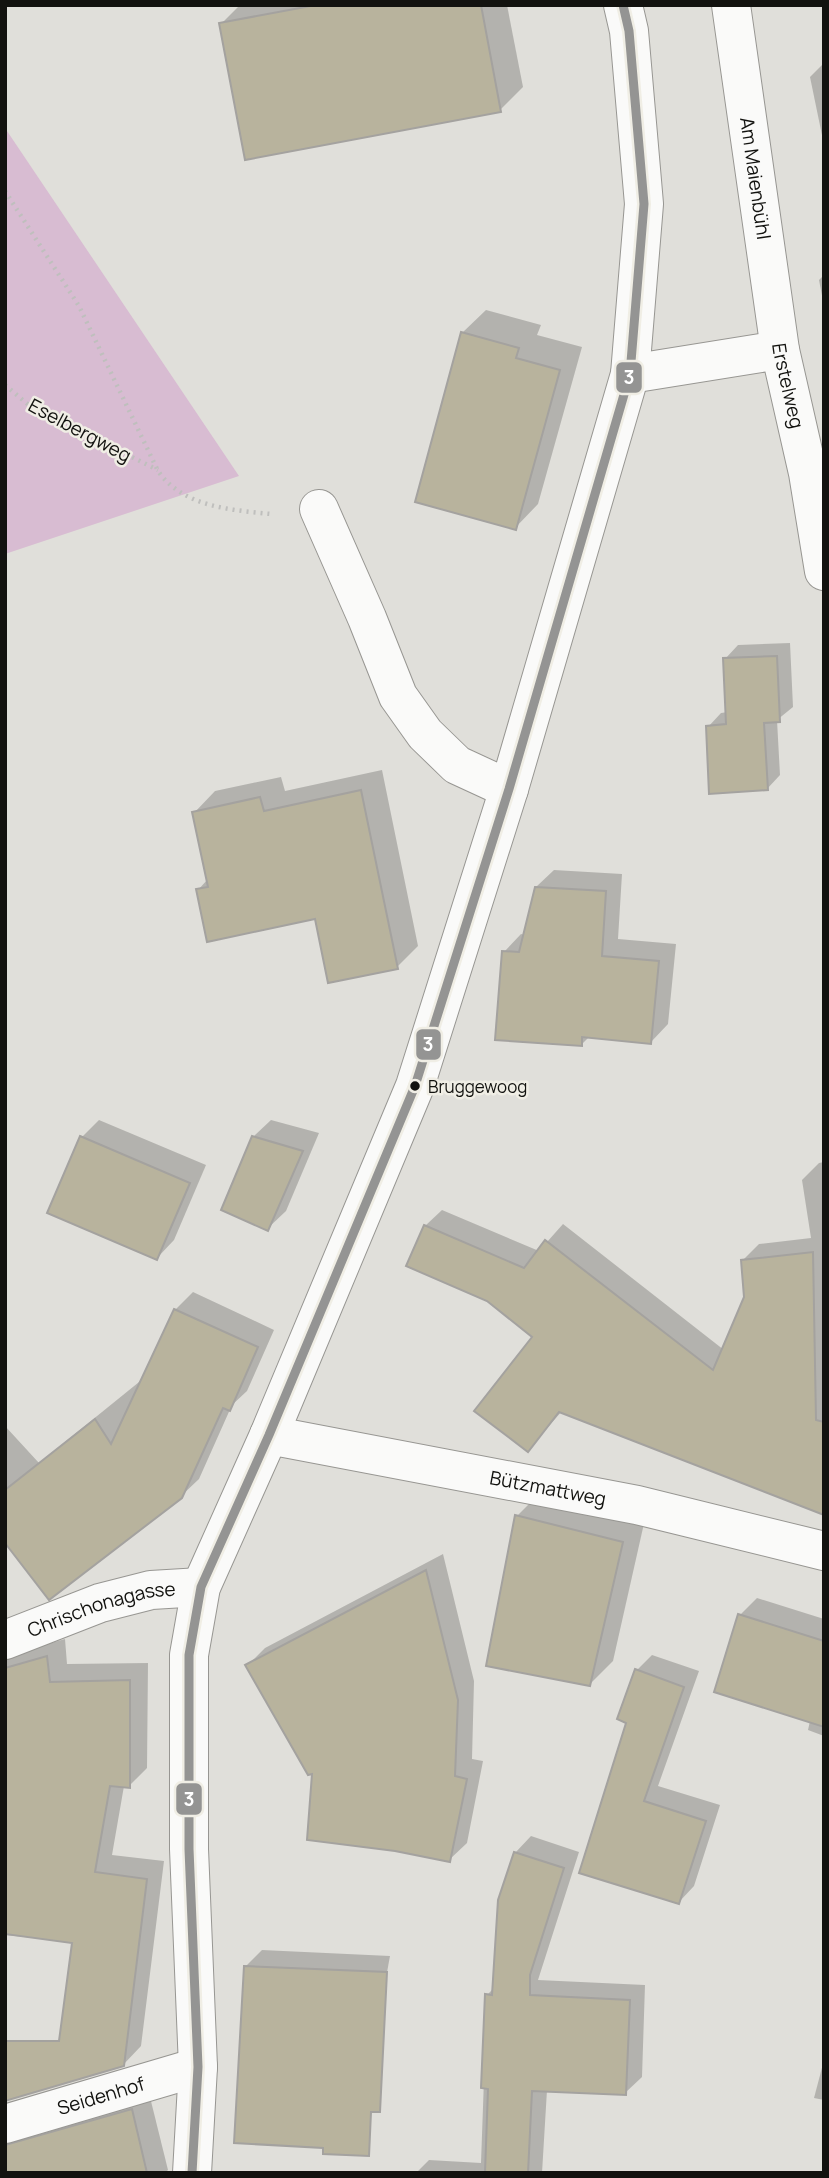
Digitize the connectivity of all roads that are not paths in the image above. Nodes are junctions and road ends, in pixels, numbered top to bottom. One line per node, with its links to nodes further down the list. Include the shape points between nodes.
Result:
1 (623, 5): 4 (street, via 644,204)
2 (731, 5): 3 (street, Am Maienbühl)
3 (780, 350): 4 (street, Erstelweg); 6 (street, Erstelweg)
4 (630, 374): 7 (street)
5 (319, 509): 7 (street, via 398,696 425,734 457,765)
6 (824, 571)
7 (509, 789): 8 (street, via 415,1086)
8 (269, 1435): 9 (street, Bützmattweg, via 637,1505); 10 (street)
9 (824, 1551)
10 (201, 1587): 11 (street, Chrischonagasse, via 151,1590 100,1603); 12 (street, via 189,1655 189,1849)
11 (5, 1640)
12 (198, 2067): 13 (street, Seidenhof); 14 (street)
13 (5, 2124)
14 (192, 2173)

